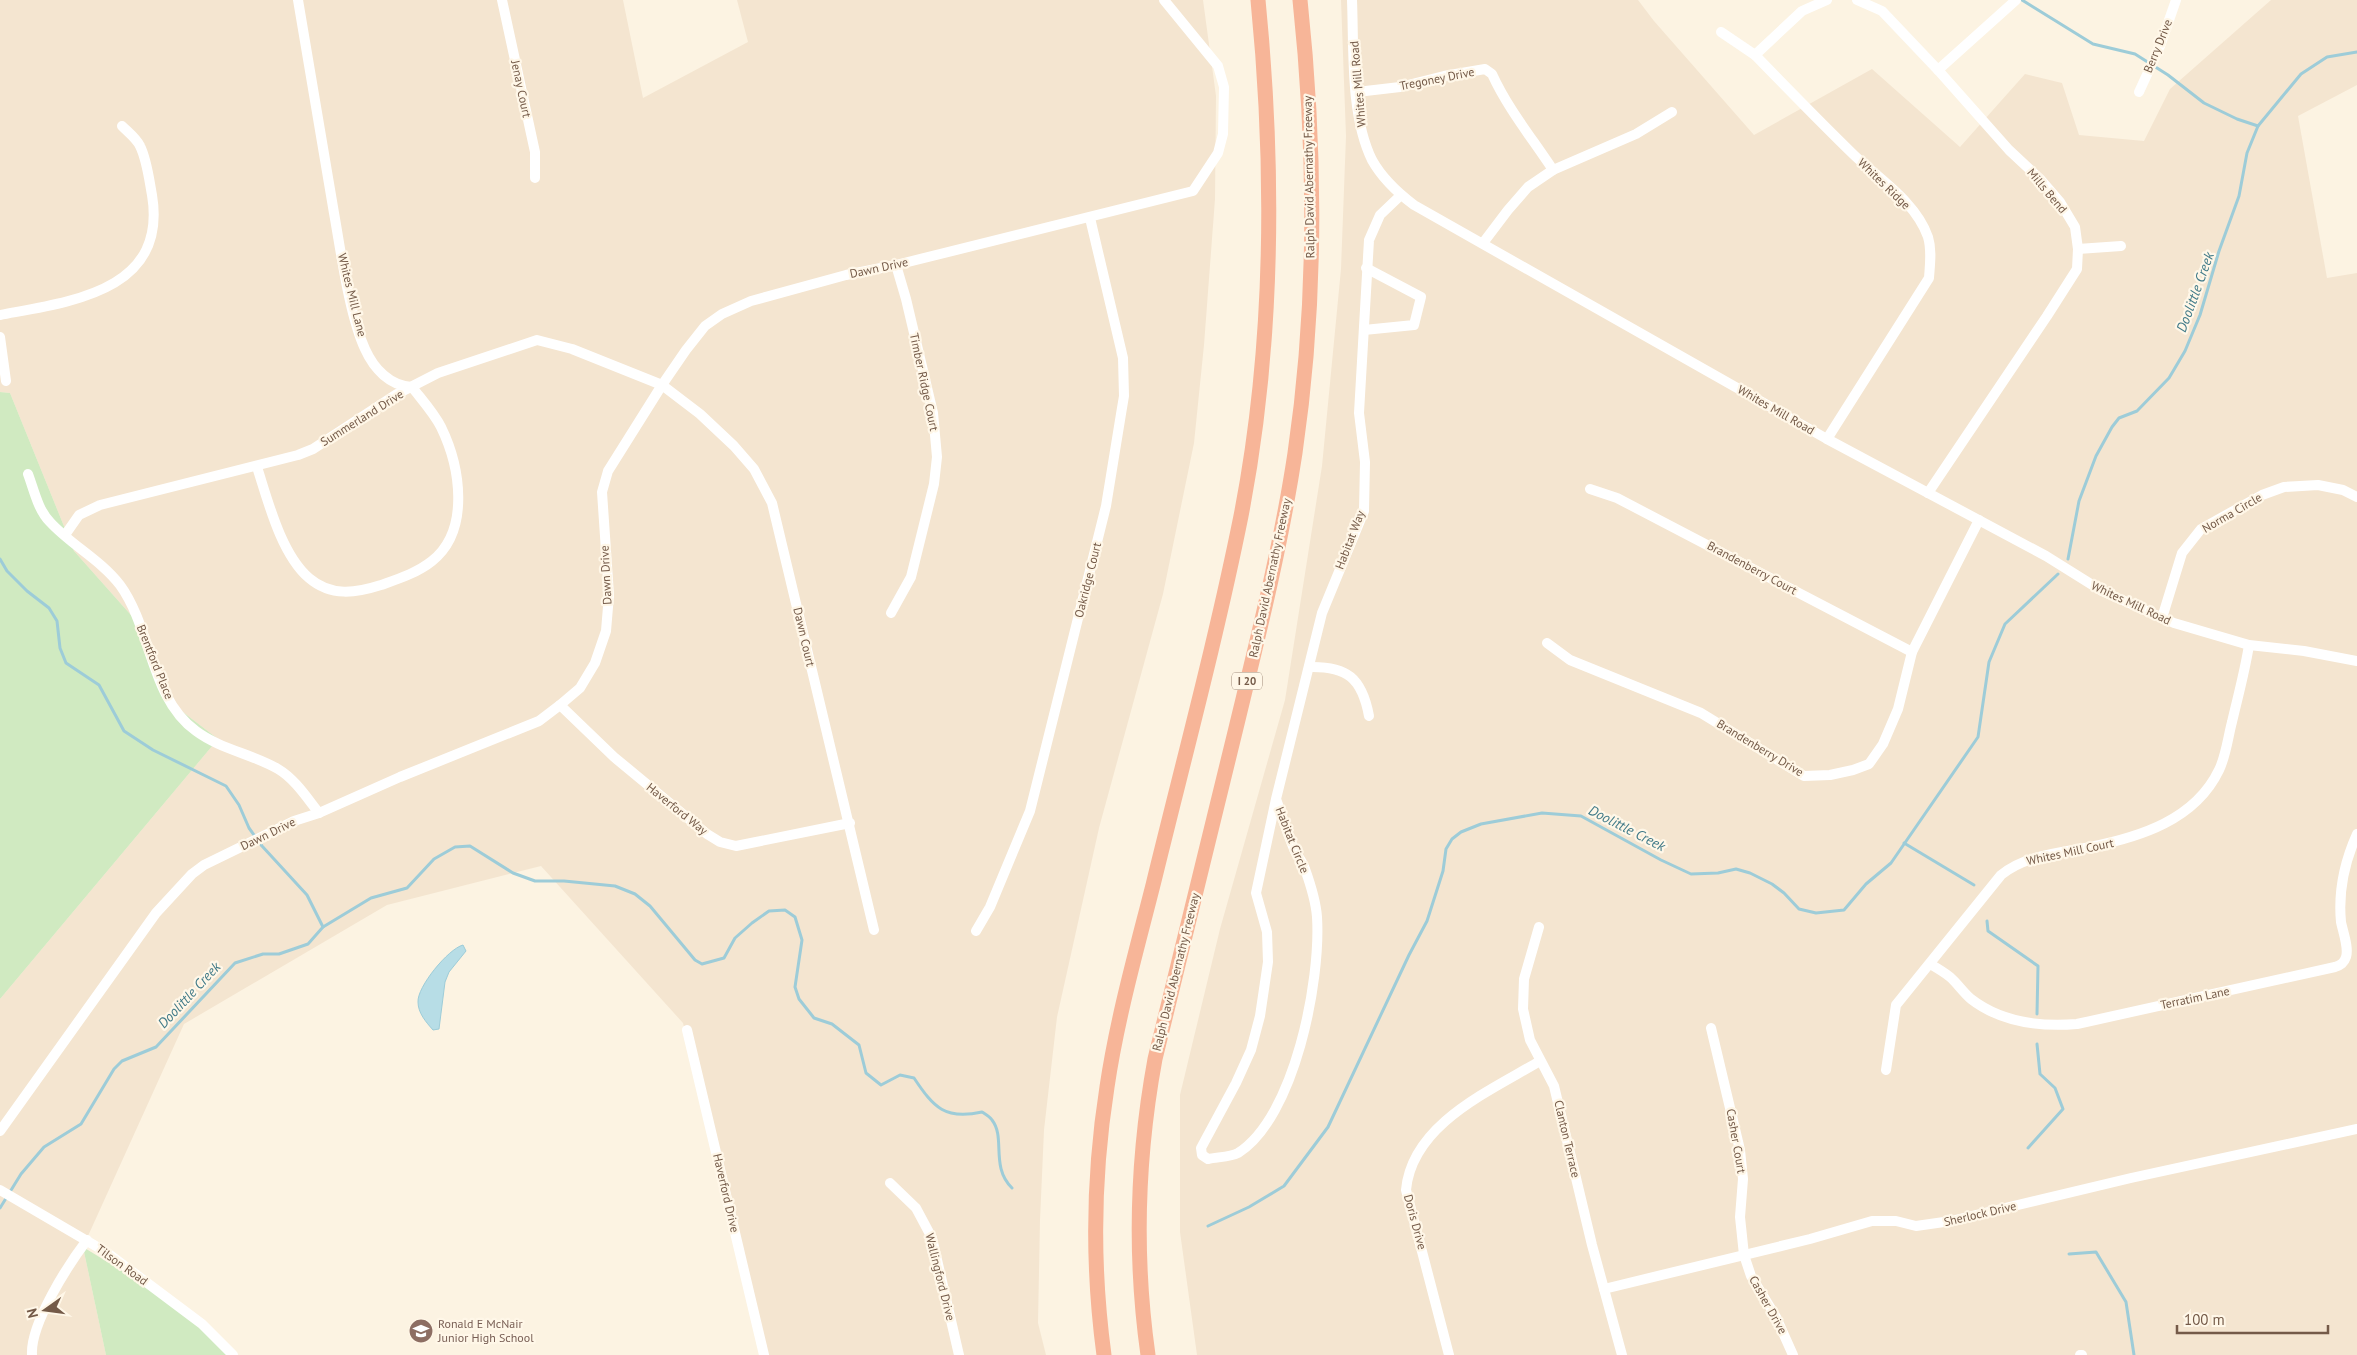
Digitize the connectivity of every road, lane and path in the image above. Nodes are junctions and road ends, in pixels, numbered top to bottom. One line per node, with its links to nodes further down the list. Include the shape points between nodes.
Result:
1 (298, 0): 32 (street, Whites Mill Lane, via 352,306 365,348 378,371 403,387)
2 (502, 0): 19 (street, Jenay Court, via 534,152)
3 (1164, 0): 21 (street, Dawn Drive, via 1222,72 1226,105 1224,134 1218,153 1194,191)
4 (1258, 0): 73 (highway, via 1270,184 1266,310 1259,395 1241,516 1107,1084 1095,1219 1098,1310)
5 (1300, 0): 74 (highway, Ralph David Abernathy Freeway / I 20, via 1309,108 1312,206 1311,274 1302,393 1294,460 1272,579 1147,1102 1138,1223 1139,1272)
6 (1352, 0): 14 (street, Whites Mill Road)
7 (1827, 0): 12 (street, via 1802,11)
8 (1857, 0): 13 (street, via 1882,11)
9 (2016, 0): 13 (street)
10 (2176, 0): 15 (street, Berry Drive)
11 (1721, 32): 12 (street, Whites Ridge)
12 (1755, 55): 33 (street, Whites Ridge, via 1899,196 1918,218 1931,252 1929,278)
13 (1938, 70): 24 (street, Mills Bend, via 2060,202 2075,227)
14 (1357, 92): 18 (street, Tregoney Drive, via 1485,69 1492,74 1516,118); 20 (street, Whites Mill Road, via 1360,121 1373,161)
15 (2139, 92)
16 (1672, 112): 18 (street, via 1636,134)
17 (122, 126): 27 (street, via 140,145 152,200 154,229 138,262 122,279 85,298)
18 (1553, 170): 22 (street, via 1528,187)
19 (535, 178)
20 (1401, 195): 22 (street, Whites Mill Road); 26 (street, Habitat Way, via 1373,226)
21 (1090, 218): 25 (street, Dawn Drive); 56 (street, Oakridge Court, via 1123,358 1124,396 1106,506 1030,810 990,907)
22 (1483, 243): 33 (street, Whites Mill Road)
23 (2121, 246): 24 (street)
24 (2078, 249): 37 (street, Mills Bend, via 2076,269 2067,284)
25 (896, 265): 31 (street, Dawn Drive, via 751,300 722,314 705,326); 41 (street, Timber Ridge Court, via 933,414 937,457 934,484 911,577)
26 (1366, 268): 28 (street, Habitat Way); 28 (street, via 1421,296 1414,325)
27 (0, 316)
28 (1364, 330): 47 (street, Habitat Way, via 1359,413 1365,462 1364,511 1322,613)
29 (0, 337): 30 (street)
30 (6, 381)
31 (662, 385): 32 (street, Summerland Drive, via 572,349 537,340 438,373); 48 (street, Dawn Drive, via 608,470 602,492 609,595 606,631 595,664 580,688); 52 (street, Dawn Court, via 734,446 754,469 772,503)
32 (412, 387): 34 (street, Summerland Drive, via 313,449); 34 (street, via 440,426 451,451 458,494 455,524 444,548 412,573 349,593 333,591 310,580 298,567 281,535)
33 (1827, 439): 37 (street, Whites Mill Road)
34 (257, 467): 40 (street, Summerland Drive, via 100,505 80,515)
35 (28, 474): 40 (street, Brentford Place, via 41,508 50,522)
36 (1590, 489): 45 (street, Brandenberry Court, via 1617,498)
37 (1928, 493): 39 (street, Whites Mill Road)
38 (2357, 497): 42 (street, Norma Circle, via 2343,490 2318,485 2284,487 2262,495 2201,529 2182,553)
39 (1979, 520): 42 (street, Whites Mill Road, via 2102,591); 45 (street, Brandenberry Drive)
40 (65, 534): 51 (street, Brentford Place, via 120,585 134,609 159,677 175,709 195,731 278,770 301,790)
41 (891, 613)
42 (2162, 618): 44 (street, Whites Mill Road)
43 (1548, 642): 45 (street, Brandenberry Drive, via 1570,660 1701,713 1804,776 1830,776 1869,764 1883,744 1898,709)
44 (2249, 644): 46 (street, Whites Mill Road); 57 (street, Whites Mill Court, via 2220,770 2197,799 2174,818 2133,838 2013,865 1972,908)
45 (1912, 652)
46 (2357, 661)
47 (1309, 667): 49 (street, via 1340,669 1358,683); 50 (street, Habitat Way)
48 (560, 705): 51 (street, Dawn Drive, via 539,721); 52 (street, Haverford Way, via 614,757 720,842 736,846)
49 (1369, 716)
50 (1276, 799): 50 (street, Habitat Circle, via 1294,850 1305,868 1316,916 1316,967 1310,1009 1282,1096 1260,1132 1237,1153 1208,1159 1202,1155 1201,1148 1251,1050 1260,1016 1268,962 1267,932 1256,893)
51 (319, 813): 63 (street, Dawn Drive, via 294,821 219,857 192,874 156,913)
52 (850, 824): 55 (street, Dawn Court)
53 (2357, 834): 57 (street, Terratim Lane, via 2345,864 2340,894 2347,955 2343,964 2335,967 2077,1024 2055,1026 2026,1023 1997,1014 1971,998 1950,977)
54 (1539, 927): 60 (street, Clanton Terrace, via 1524,979 1523,1009 1530,1040)
55 (874, 930)
56 (976, 931)
57 (1930, 964): 61 (street, Whites Mill Court, via 1896,1005)
58 (1711, 1028): 67 (street, Casher Court, via 1740,1150 1743,1179 1740,1217)
59 (687, 1030): 71 (street, Haverford Drive)
60 (1540, 1061): 68 (street, Clanton Terrace, via 1554,1086); 75 (street, Doris Drive, via 1450,1117 1427,1138 1408,1175 1406,1190)
61 (1886, 1070)
62 (2357, 1129): 67 (street, Sherlock Drive, via 1951,1221 1916,1226 1896,1221 1872,1221)
63 (0, 1132)
64 (890, 1183): 72 (street, Wallingford Drive, via 916,1208 932,1238)
65 (0, 1190): 66 (street, Tilson Road)
66 (87, 1240): 69 (street, via 38,1324); 70 (street, Tilson Road, via 202,1324)
67 (1744, 1255): 68 (street, Sherlock Drive); 77 (street, Casher Drive, via 1751,1276 1776,1317)
68 (1604, 1289): 76 (street, Clanton Terrace)
69 (32, 1355)
70 (233, 1355)
71 (764, 1355)
72 (959, 1355)
73 (1104, 1355)
74 (1148, 1355)
75 (1449, 1355)
76 (1622, 1355)
77 (1793, 1355)

